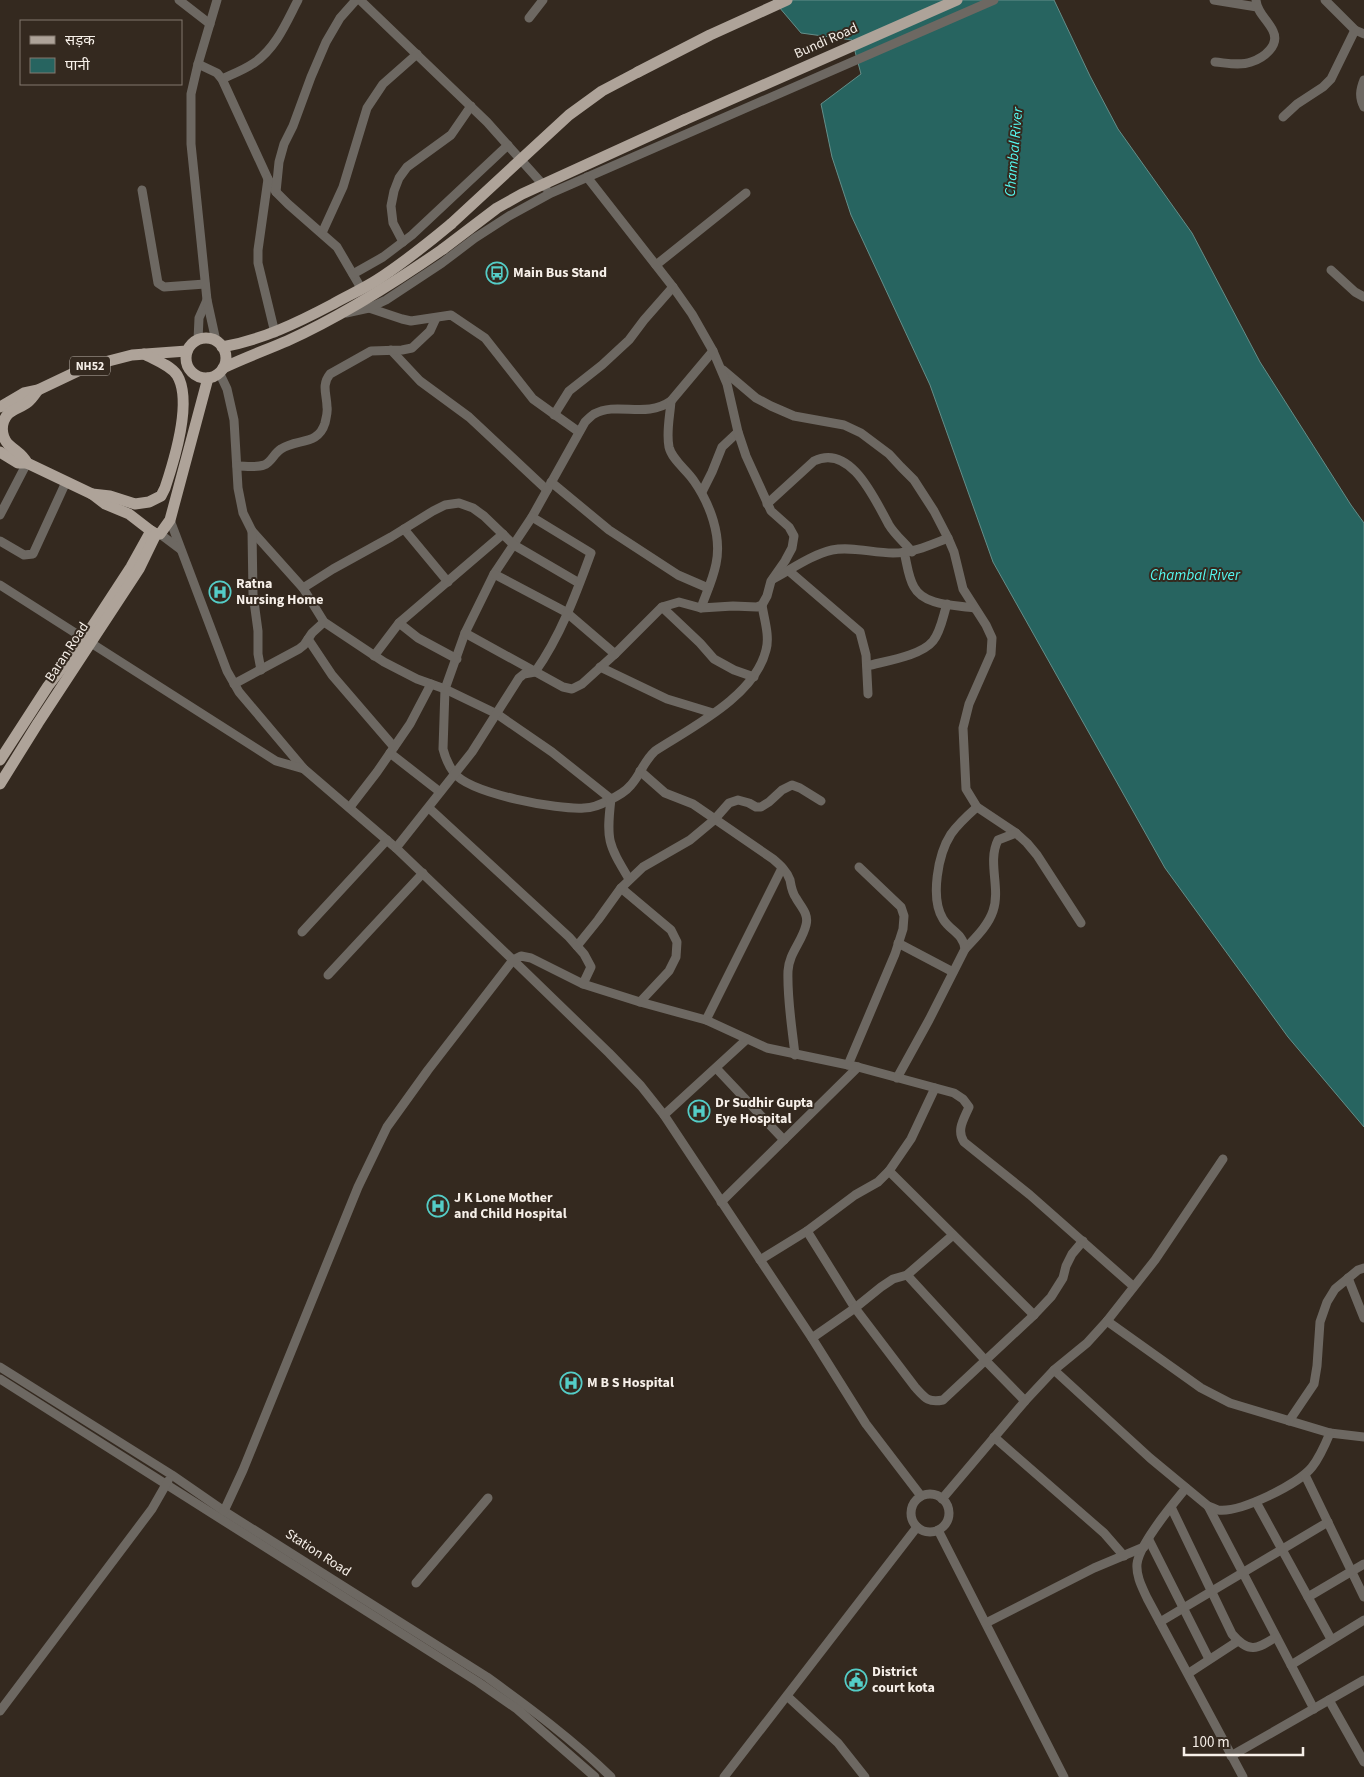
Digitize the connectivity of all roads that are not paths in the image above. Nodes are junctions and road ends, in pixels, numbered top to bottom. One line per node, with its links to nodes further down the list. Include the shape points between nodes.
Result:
1 (179, 0): 14 (street)
2 (217, 0): 14 (street)
3 (298, 0): 20 (street, via 269,51 254,64)
4 (356, 0): 29 (street, via 340,18 311,77 284,144)
5 (543, 0): 13 (street)
6 (787, 0): 39 (main road, bridge, via 602,92 569,115 420,250)
7 (957, 0): 43 (main road, Bundi Road, bridge, via 522,194 497,208 443,249)
8 (994, 0): 26 (street)
9 (1214, 0): 12 (street)
10 (1325, 0): 15 (street)
11 (365, 1): 17 (street)
12 (1257, 3): 18 (street, via 1273,30 1275,44 1251,62)
13 (529, 18)
14 (210, 24): 19 (street)
15 (1354, 30): 16 (street); 24 (street, via 1331,79)
16 (1364, 34)
17 (417, 54): 22 (street); 32 (street, via 383,84 367,108 342,187)
18 (1216, 62)
19 (198, 64): 20 (street); 37 (street, via 190,94 191,144)
20 (222, 79): 27 (street)
21 (1364, 80): 23 (street, via 1360,98)
22 (471, 106): 25 (street); 33 (street, via 451,135 407,167 399,178 391,206 393,223)
23 (1364, 107)
24 (1283, 117)
25 (508, 145): 31 (street); 33 (street, via 437,214)
26 (587, 177): 31 (street); 34 (street)
27 (268, 179): 29 (street); 45 (street, via 258,263)
28 (142, 190): 37 (street, via 158,283 164,287)
29 (276, 192): 32 (street)
30 (746, 193): 34 (street)
31 (550, 194): 42 (street, via 509,216 386,300)
32 (322, 233): 36 (street, via 337,247)
33 (402, 242): 36 (street)
34 (656, 265): 38 (street)
35 (1331, 270): 40 (street)
36 (353, 274): 39 (street)
37 (205, 284): 41 (street)
38 (673, 287): 50 (street); 58 (street, via 629,340 569,391)
39 (361, 288): 45 (main road)
40 (1364, 297)
41 (207, 300): 46 (street, via 199,318); 47 (street)
42 (369, 308): 43 (street); 44 (street, via 411,321)
43 (338, 315): 53 (main road, Bundi Road)
44 (436, 318): 48 (street, via 430,331 412,348); 58 (street, via 451,315 485,338 533,399)
45 (275, 333): 47 (main road, via 252,341)
46 (198, 340): 47 (main road, via 204,338); 49 (main road)
47 (219, 344): 53 (main road, via 225,357)
48 (391, 350): 63 (street, via 371,351 330,374 324,387 328,409 321,434 282,448 262,466); 65 (street, via 420,380 469,417)
49 (187, 351): 51 (main road, NH52); 54 (main road, via 191,371 199,377)
50 (713, 352): 52 (street); 56 (street)
51 (144, 354): 55 (main road, NH52, via 97,364); 67 (main road, via 167,366 176,374 182,387 182,420 165,488 161,496 135,504)
52 (721, 368): 60 (street); 76 (street, via 756,398 771,406 794,416 844,425 871,440 914,480)
53 (221, 370): 54 (main road); 63 (street, via 234,420)
54 (208, 378): 71 (main road, Baran Road)
55 (38, 390): 57 (main road, NH52, via 24,393); 62 (main road, via 28,402 8,414 2,430 4,438)
56 (671, 401): 59 (street, via 653,410 618,409 594,414); 66 (street, via 670,449)
57 (0, 407)
58 (554, 415): 59 (street)
59 (578, 432): 65 (street)
60 (738, 432): 66 (street, via 722,447); 68 (street)
61 (0, 452): 62 (main road, via 18,463)
62 (27, 463): 64 (main road); 69 (street)
63 (237, 466): 73 (street, via 243,513)
64 (66, 482): 67 (main road); 77 (street, via 33,554 24,555)
65 (549, 486): 70 (street); 88 (street, via 678,575)
66 (702, 492): 88 (street, via 716,531 716,565)
67 (92, 494): 74 (main road)
68 (767, 504): 80 (street, via 814,461 831,456 850,466 867,485); 83 (street, via 794,536 792,548)
69 (0, 515)
70 (532, 517): 78 (street); 85 (street, via 591,553)
71 (170, 520): 74 (main road, Baran Road); 79 (street)
72 (404, 529): 75 (street, via 445,505 459,503 473,508); 84 (street); 87 (street)
73 (252, 531): 87 (street); 105 (street, via 253,594)
74 (156, 533): 79 (street); 99 (main road, Baran Road, via 139,569)
75 (503, 534): 78 (street); 84 (street)
76 (948, 538): 80 (street); 93 (street, via 963,589)
77 (0, 541)
78 (514, 545): 82 (street); 85 (street)
79 (180, 549): 108 (street)
80 (908, 552): 81 (street, via 832,550); 89 (street, via 913,585 918,593 930,601)
81 (788, 571): 83 (street); 103 (street, via 860,632)
82 (494, 574): 94 (street); 97 (street)
83 (771, 581): 90 (street)
84 (448, 582): 96 (street)
85 (579, 583): 94 (street)
86 (0, 585): 99 (street)
87 (303, 588): 95 (street)
88 (708, 588): 92 (street)
89 (947, 604): 93 (street); 103 (street, via 938,632 926,647)
90 (762, 605): 92 (street); 107 (street, via 767,649)
91 (662, 607): 92 (street, via 679,602); 100 (street); 107 (street, via 714,659)
92 (701, 608)
93 (974, 608): 123 (street, via 992,638 991,654 969,704 963,728 966,790)
94 (566, 612): 100 (street); 106 (street)
95 (324, 622): 98 (street); 101 (street)
96 (399, 623): 101 (street); 102 (street, via 418,638)
97 (465, 633): 102 (street); 106 (street)
98 (308, 639): 105 (street, via 299,649); 114 (street, via 332,675)
99 (88, 641): 115 (main road, Baran Road, via 48,686); 116 (street, via 276,761); 119 (main road, Baran Road)
100 (615, 654): 104 (street)
101 (374, 656): 109 (street)
102 (457, 659): 110 (street)
103 (867, 666): 111 (street)
104 (600, 667): 106 (street, via 572,689); 112 (street, via 667,699)
105 (261, 670): 108 (street)
106 (535, 672): 113 (street, via 519,678)
107 (754, 677): 112 (street)
108 (234, 684): 116 (street)
109 (431, 684): 110 (street); 114 (street)
110 (445, 690): 113 (street); 118 (street, via 443,749)
111 (868, 694)
112 (713, 713): 117 (street, via 655,751)
113 (497, 714): 118 (street); 121 (street)
114 (392, 750): 120 (street); 124 (street)
115 (0, 760)
116 (304, 768): 124 (street)
117 (640, 771): 121 (street, via 631,786); 126 (street, via 665,793 693,804)
118 (455, 774): 120 (street); 121 (street, via 507,798 574,809 588,808)
119 (0, 784)
120 (440, 792): 125 (street)
121 (611, 799): 133 (street, via 609,840)
122 (821, 801): 126 (street, via 792,785 761,807 738,800 729,803)
123 (977, 806): 127 (street); 139 (street, via 951,834 937,876 937,904 943,920 964,941)
124 (350, 807): 128 (street)
125 (429, 808): 129 (street); 138 (street)
126 (714, 820): 130 (street, via 740,835); 133 (street, via 690,840 643,867)
127 (1016, 832): 135 (street, via 1037,855); 139 (street, via 998,840 995,846 994,910 988,923)
128 (387, 840): 129 (street); 136 (street)
129 (396, 848): 132 (street)
130 (782, 868): 145 (street); 147 (street, via 806,915 807,924 789,959)
131 (859, 868): 137 (street, via 901,907 904,916)
132 (423, 873): 140 (street); 142 (street)
133 (629, 879): 134 (street)
134 (621, 888): 138 (street); 144 (street, via 672,930 678,942 676,957 669,970)
135 (1081, 923)
136 (302, 932)
137 (898, 943): 141 (street); 148 (street)
138 (577, 946): 143 (street, via 591,967)
139 (965, 949): 141 (street)
140 (513, 960): 143 (street, via 521,956 531,958); 152 (street, via 609,1053); 189 (street, via 387,1126 358,1187)
141 (954, 972): 150 (street)
142 (328, 976)
143 (583, 984): 144 (street)
144 (640, 1002): 145 (street)
145 (706, 1020): 146 (street)
146 (747, 1039): 147 (street); 149 (street)
147 (795, 1055): 148 (street)
148 (853, 1066): 150 (street); 153 (street)
149 (716, 1068): 152 (street); 153 (street)
150 (897, 1078): 151 (street)
151 (935, 1088): 155 (street, via 911,1139); 159 (street, via 954,1093 969,1107 960,1128 964,1142)
152 (664, 1114): 156 (street)
153 (784, 1140): 156 (street)
154 (1223, 1159): 164 (street, via 1155,1260)
155 (889, 1172): 157 (street); 158 (street)
156 (721, 1202): 160 (street)
157 (807, 1231): 160 (street); 165 (street)
158 (953, 1235): 162 (street); 166 (street)
159 (1083, 1241): 164 (street); 166 (street, via 1072,1254 1056,1290)
160 (760, 1260): 169 (street)
161 (1364, 1268): 163 (street)
162 (908, 1275): 165 (street, via 893,1279); 170 (street)
163 (1348, 1278): 167 (street); 175 (street, via 1335,1289 1327,1302 1320,1322 1314,1384)
164 (1133, 1286): 168 (street)
165 (855, 1308): 169 (street); 170 (street, via 926,1399 934,1402 943,1400)
166 (1034, 1315): 170 (street)
167 (1364, 1318)
168 (1107, 1321): 172 (street, via 1088,1344); 175 (street, via 1202,1388 1230,1403)
169 (812, 1338): 183 (street, via 866,1424)
170 (986, 1361): 174 (street)
171 (0, 1367): 179 (street, Station Road)
172 (1054, 1370): 174 (street); 182 (street)
173 (0, 1379): 181 (street, Station Road)
174 (1025, 1401): 177 (street)
175 (1288, 1421): 176 (street)
176 (1330, 1434): 178 (street); 180 (street)
177 (994, 1437): 185 (street); 195 (street, via 1104,1533)
178 (1364, 1437)
179 (172, 1475): 181 (street); 189 (street, Station Road)
180 (1305, 1475): 186 (street); 190 (street)
181 (166, 1484): 217 (street, via 152,1509); 220 (street, Station Road, via 518,1709)
182 (1186, 1488): 187 (street); 188 (street)
183 (921, 1496): 185 (street, via 936,1495); 191 (street, via 915,1500 911,1514)
184 (488, 1498): 199 (street)
185 (942, 1499): 192 (street, via 947,1505 948,1519)
186 (1256, 1502): 187 (street, via 1231,1509 1218,1510); 194 (street)
187 (1208, 1506): 198 (street)
188 (1171, 1507): 193 (street); 200 (street)
189 (224, 1511): 221 (street, Station Road, via 487,1676 588,1754)
190 (1328, 1522): 194 (street); 197 (street)
191 (917, 1527): 192 (street, via 923,1531); 214 (street)
192 (938, 1530): 206 (street)
193 (1146, 1544): 195 (street); 203 (street); 205 (street, via 1137,1562 1138,1577)
194 (1281, 1549): 198 (street); 201 (street)
195 (1124, 1556): 206 (street)
196 (1364, 1564): 197 (street)
197 (1352, 1572): 201 (street); 202 (street)
198 (1243, 1573): 200 (street); 207 (street)
199 (416, 1583)
200 (1212, 1591): 203 (street); 209 (street)
201 (1308, 1597): 208 (street)
202 (1364, 1597)
203 (1184, 1608): 205 (street); 210 (street)
204 (1364, 1620): 208 (street)
205 (1160, 1622): 212 (street)
206 (986, 1623): 224 (street)
207 (1276, 1637): 209 (street, via 1253,1649); 211 (street)
208 (1331, 1639): 211 (street)
209 (1238, 1641): 210 (street)
210 (1210, 1659): 212 (street)
211 (1291, 1665): 216 (street)
212 (1189, 1673): 218 (street)
213 (1364, 1680): 215 (street)
214 (787, 1696): 222 (street); 223 (street, via 838,1743)
215 (1329, 1700): 216 (street); 219 (street)
216 (1314, 1709): 218 (street)
217 (0, 1711)
218 (1231, 1756): 225 (street)
219 (1364, 1762)
220 (596, 1777)
221 (612, 1777)
222 (724, 1777)
223 (865, 1777)
224 (1064, 1777)
225 (1243, 1777)

